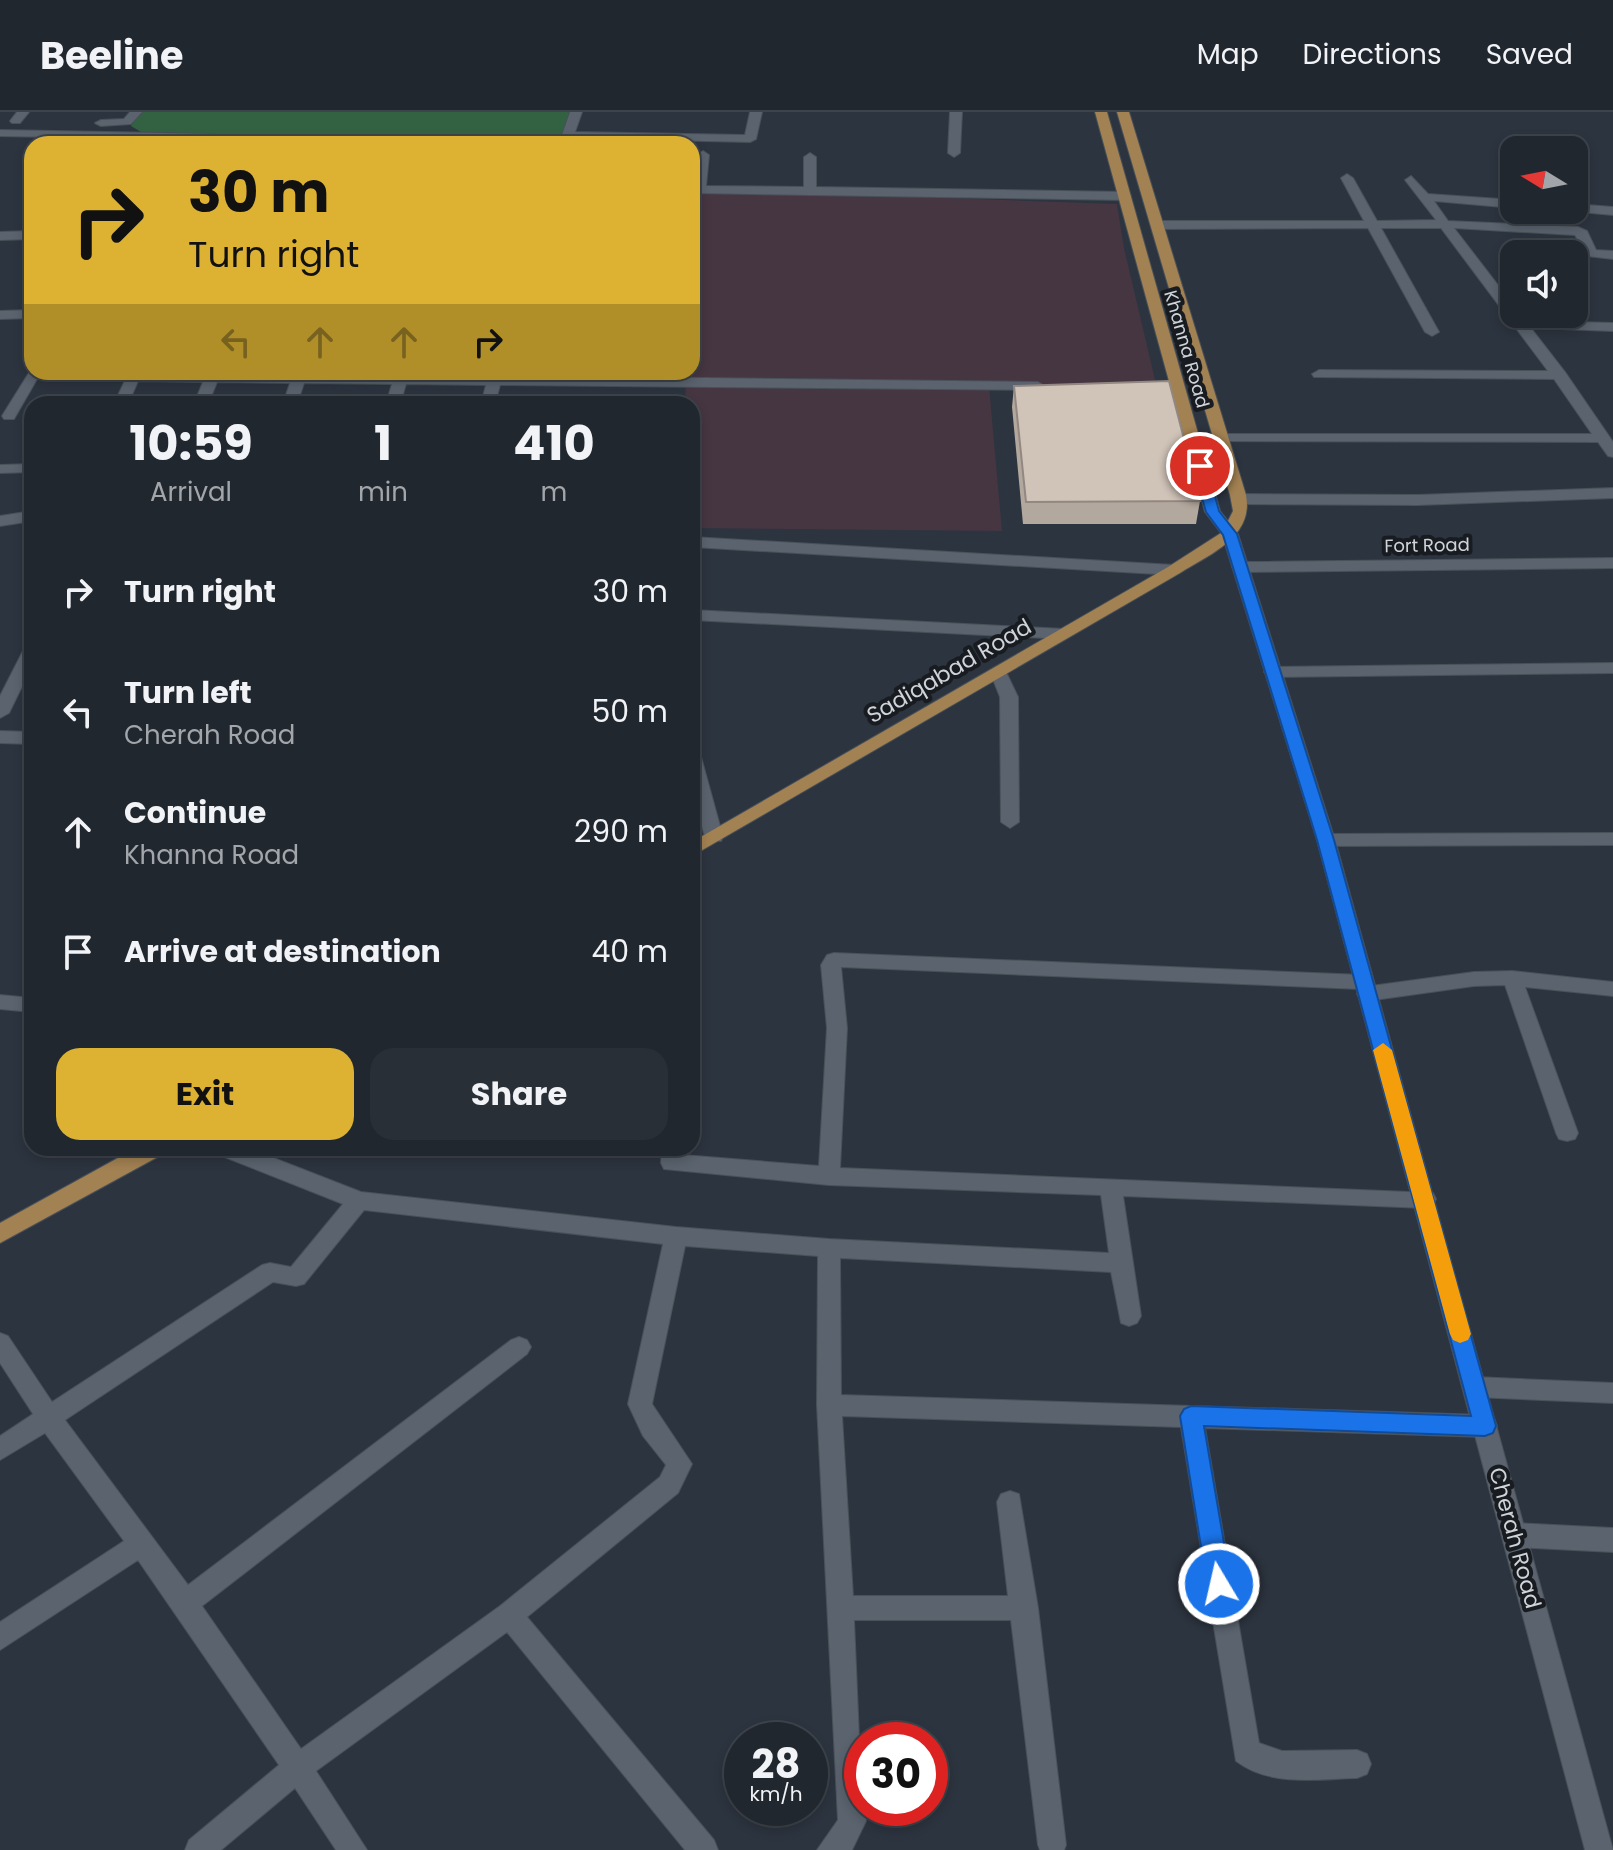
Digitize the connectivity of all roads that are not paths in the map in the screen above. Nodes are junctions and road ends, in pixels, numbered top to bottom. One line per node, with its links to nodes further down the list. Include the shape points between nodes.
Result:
1 (136, 112): 7 (street, via 122,124)
2 (576, 112): 11 (street, via 568,135)
3 (756, 112): 12 (street, via 750,139)
4 (956, 112): 14 (street)
5 (1101, 112): 22 (main road, Khanna Road)
6 (1123, 112): 23 (main road, Khanna Road)
7 (20, 116): 8 (street)
8 (0, 120)
9 (4, 133): 10 (street); 13 (street)
10 (38, 136)
11 (614, 136)
12 (700, 138)
13 (0, 149)
14 (954, 153)
15 (703, 155): 17 (street)
16 (810, 157): 21 (street)
17 (700, 170)
18 (1347, 178): 28 (street)
19 (1411, 180): 24 (street)
20 (700, 190): 21 (street)
21 (810, 192): 22 (street)
22 (1125, 196): 23 (main road); 45 (main road, Khanna Road)
23 (1148, 196): 30 (main road, Khanna Road)
24 (1424, 197): 25 (street); 29 (street)
25 (1500, 203)
26 (1588, 209): 27 (street)
27 (1613, 211)
28 (1372, 224): 29 (street); 30 (street); 38 (street)
29 (1443, 224): 33 (street, via 1578,231 1591,253); 40 (street)
30 (1157, 225): 46 (main road, Khanna Road)
31 (24, 232): 32 (street)
32 (0, 236)
33 (1613, 255)
34 (24, 314): 35 (street)
35 (0, 315)
36 (1588, 326): 37 (street)
37 (1613, 327)
38 (1432, 332)
39 (1319, 374): 40 (street)
40 (1560, 375): 50 (street)
41 (29, 380): 48 (street)
42 (539, 380): 43 (street, via 682,388)
43 (1052, 386)
44 (1163, 387): 45 (street)
45 (1178, 387): 46 (main road); 58 (main road, Khanna Road, via 1213,512)
46 (1206, 387): 49 (main road, Khanna Road)
47 (24, 416): 48 (street)
48 (4, 417)
49 (1221, 438): 50 (street); 55 (main road, Khanna Road)
50 (1602, 438): 51 (street)
51 (1613, 453)
52 (24, 468): 53 (street)
53 (0, 469)
54 (1613, 493): 55 (street)
55 (1239, 499): 58 (main road, via 1241,511)
56 (24, 517): 57 (street)
57 (0, 521)
58 (1230, 534): 61 (street, Cherah Road); 62 (main road, Sadiqabad Road)
59 (700, 542): 62 (street)
60 (1613, 563): 61 (street, Fort Road)
61 (1240, 567): 68 (street, Cherah Road)
62 (1174, 570): 64 (main road, Sadiqabad Road)
63 (700, 615): 64 (street)
64 (1064, 634): 67 (main road, Sadiqabad Road)
65 (24, 665): 69 (street)
66 (1613, 668): 68 (street)
67 (998, 672): 73 (street, via 1009,697); 74 (main road, Sadiqabad Road)
68 (1272, 672): 76 (street, Cherah Road)
69 (0, 713)
70 (0, 737): 71 (street)
71 (24, 738)
72 (700, 787): 74 (street)
73 (1010, 822)
74 (714, 837): 77 (main road, Sadiqabad Road)
75 (1613, 839): 76 (street)
76 (1326, 840): 79 (street, Cherah Road)
77 (700, 845)
78 (1512, 978): 79 (street); 80 (street); 83 (street)
79 (1365, 988): 87 (street, via 834,960 837,1028); 89 (street, Cherah Road)
80 (1613, 989)
81 (0, 1002): 82 (street)
82 (24, 1004)
83 (1567, 1133)
84 (141, 1156): 91 (main road)
85 (245, 1156): 90 (street)
86 (672, 1156): 87 (street, via 672,1163)
87 (829, 1176): 88 (street)
88 (1111, 1189): 89 (street); 94 (street)
89 (1425, 1199): 98 (street, Cherah Road)
90 (359, 1201): 92 (street); 102 (street, via 296,1277 270,1272)
91 (0, 1234)
92 (676, 1236): 93 (street); 112 (street, via 640,1404 680,1464 669,1485)
93 (829, 1248): 94 (street); 100 (street)
94 (1121, 1263): 95 (street)
95 (1129, 1316)
96 (0, 1343): 102 (street)
97 (519, 1347): 109 (street)
98 (1475, 1387): 99 (street); 103 (street, Cherah Road)
99 (1613, 1393)
100 (829, 1405): 101 (street); 110 (street)
101 (1191, 1416): 103 (street); 114 (street, via 1246,1751 1253,1760 1273,1764)
102 (49, 1418): 104 (street); 108 (street)
103 (1485, 1426): 106 (street, Cherah Road)
104 (0, 1449)
105 (1010, 1502): 111 (street)
106 (1515, 1535): 107 (street); 121 (street, Cherah Road)
107 (1613, 1540)
108 (143, 1543): 109 (street); 113 (street)
109 (185, 1603): 115 (street)
110 (839, 1608): 111 (street); 120 (street, via 852,1821)
111 (1025, 1608): 116 (street)
112 (509, 1615): 115 (street); 119 (street)
113 (0, 1637)
114 (1357, 1764)
115 (296, 1769): 117 (street); 118 (street)
116 (1052, 1845)
117 (199, 1850)
118 (353, 1850)
119 (704, 1850)
120 (831, 1850)
121 (1599, 1850)

